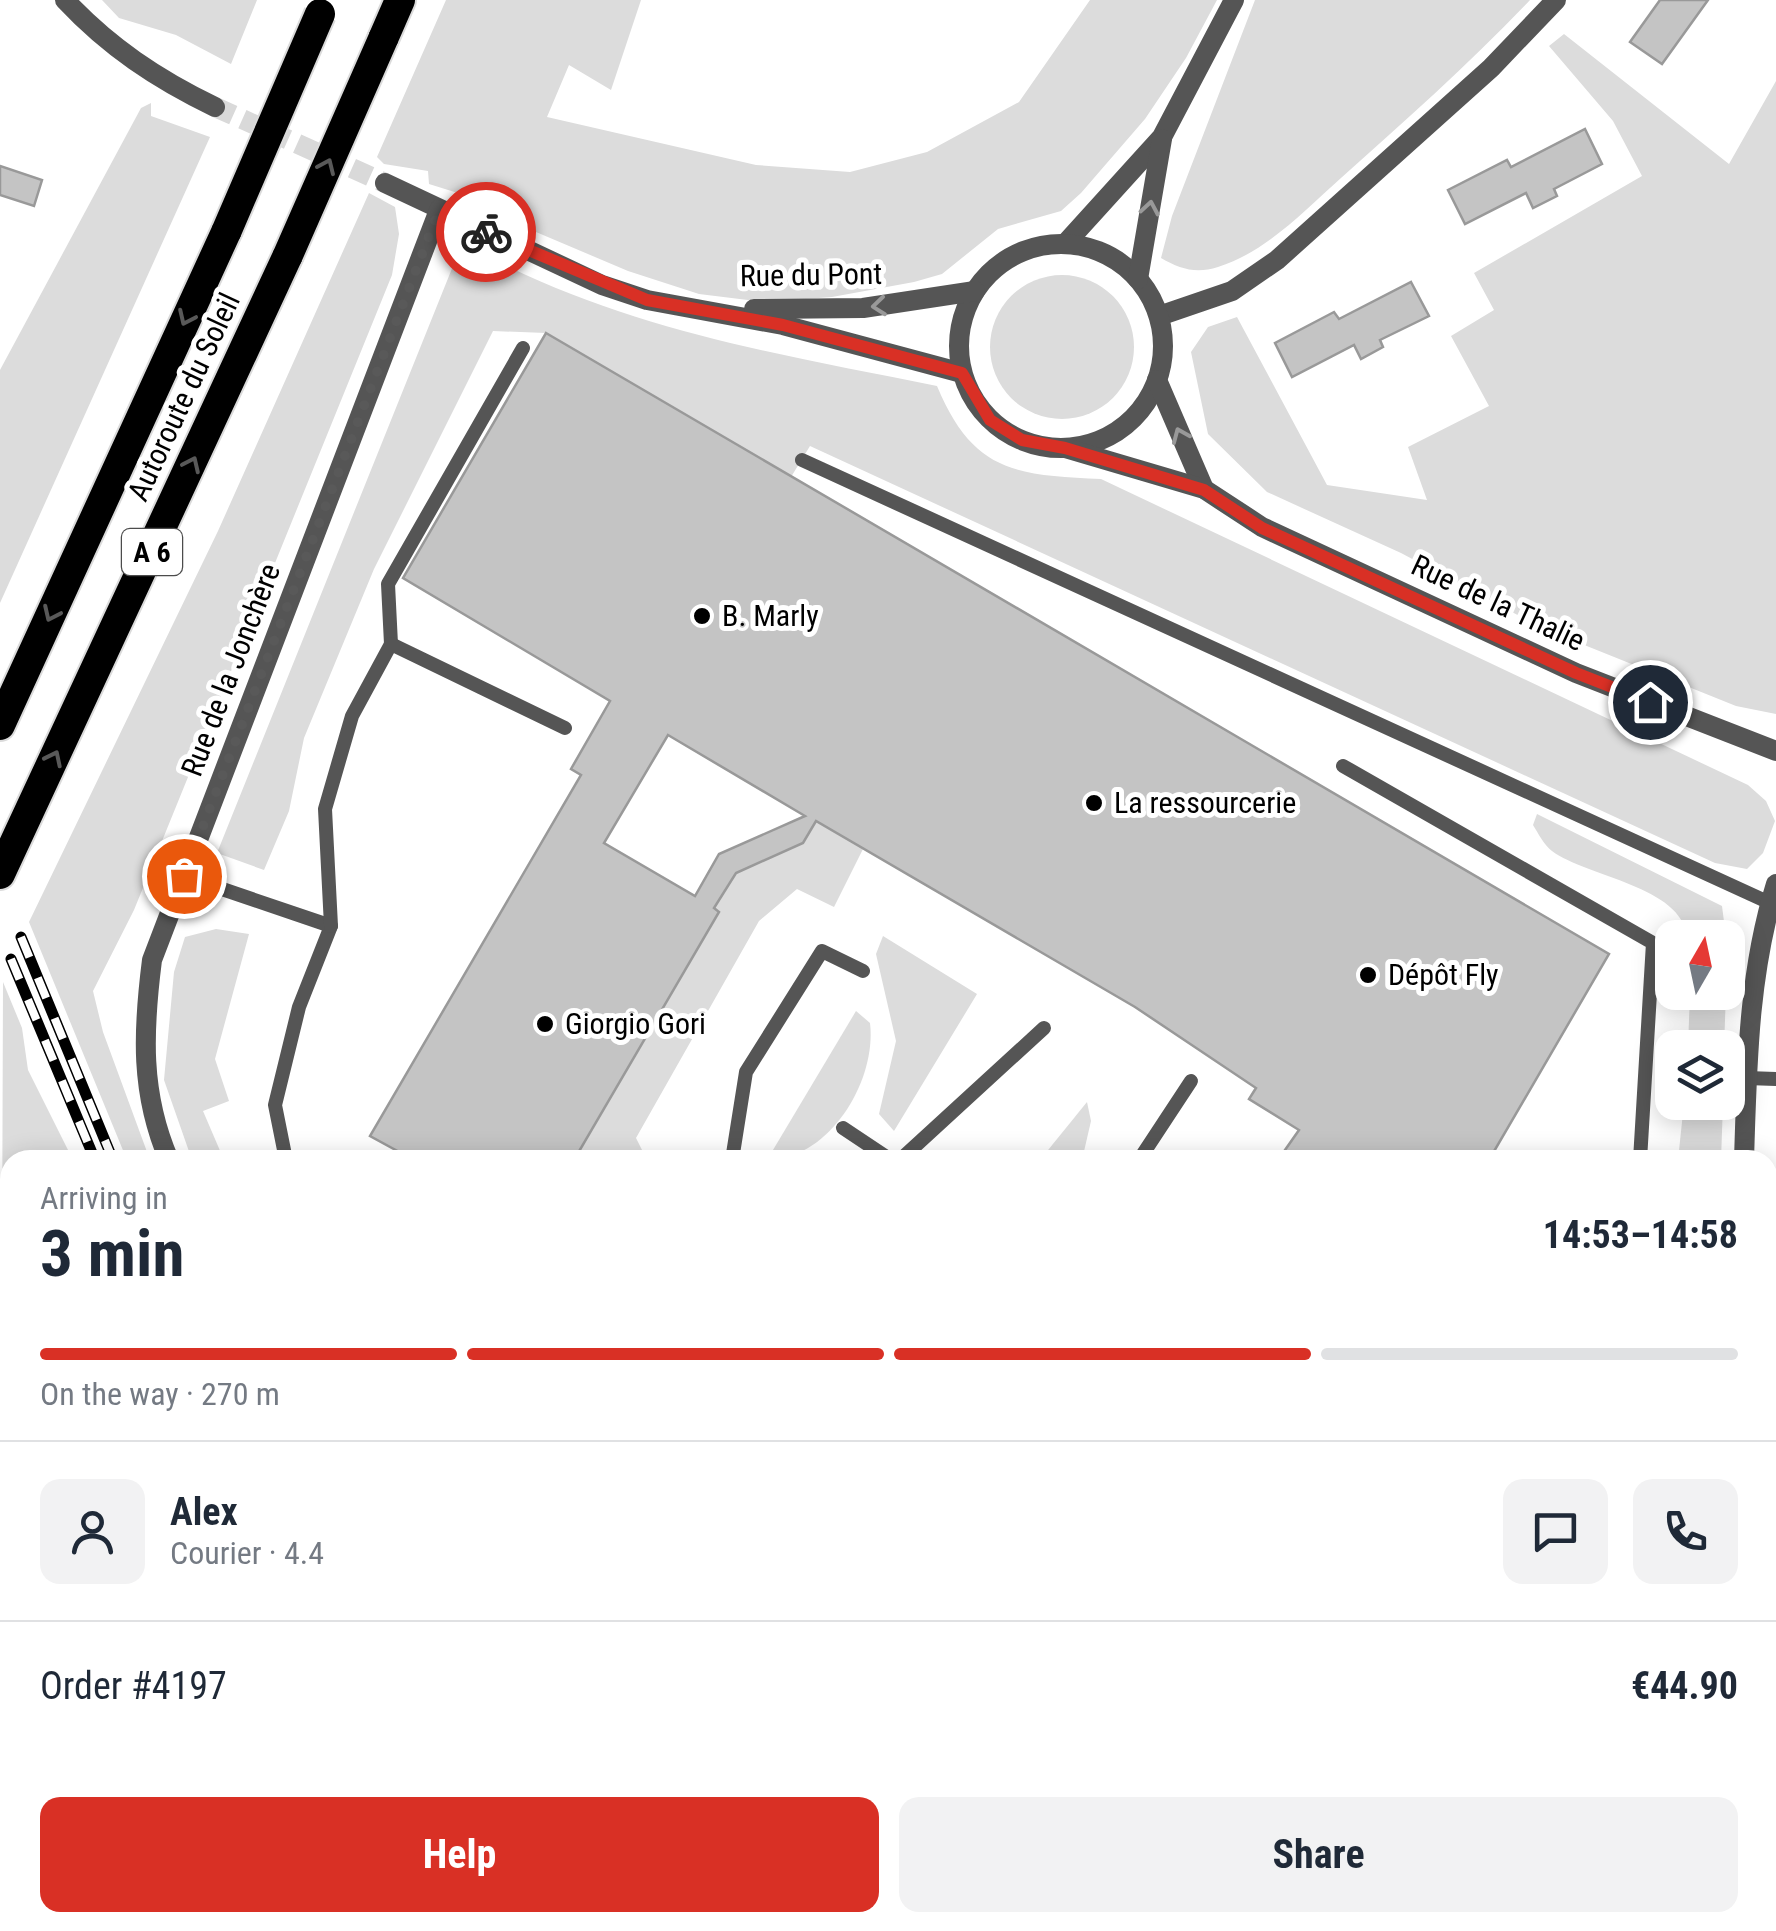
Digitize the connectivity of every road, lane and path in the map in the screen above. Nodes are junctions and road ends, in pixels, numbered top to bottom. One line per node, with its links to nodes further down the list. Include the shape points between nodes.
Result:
1 (65, 0): 6 (street, via 144,70)
2 (400, 0): 26 (highway, Autoroute du Soleil / A 6, one-way to 2, bridge)
3 (1234, 0): 7 (street)
4 (1556, 0): 14 (street, via 1491,68 1278,260 1232,291)
5 (323, 7): 22 (highway, Autoroute du Soleil / A 6, one-way to 22, bridge)
6 (215, 107)
7 (1162, 137): 10 (street); 11 (street, one-way to 7)
8 (385, 183): 9 (street, Rue du Pont)
9 (439, 210): 13 (street, Rue du Pont); 27 (street, Rue de la Jonchère)
10 (1066, 244): 11 (street, via 1104,253); 12 (street, via 1008,258)
11 (1138, 279): 14 (street)
12 (975, 290): 13 (street, Rue du Pont, one-way to 13, via 862,308 776,311); 16 (street, via 960,330)
13 (647, 300): 16 (street, Rue du Pont, via 783,325)
14 (1159, 316): 17 (street, via 1164,348)
15 (523, 348): 21 (lane, via 388,584)
16 (962, 373): 18 (street, via 978,405 1005,431)
17 (1157, 380): 18 (street, via 1120,429); 20 (street, one-way to 17)
18 (1065, 448): 20 (street, Rue de la Thalie)
19 (802, 460): 28 (lane)
20 (1204, 490): 24 (street, Rue de la Thalie, via 1262,528 1576,673)
21 (391, 644): 23 (lane); 29 (lane, via 352,716 325,809)
22 (0, 725)
23 (565, 728)
24 (1776, 750)
25 (1344, 766): 42 (lane, via 1653,943)
26 (6, 860)
27 (184, 876): 29 (lane); 36 (street, Rue de la Jonchère, via 152,960 145,1017 144,1064)
28 (1773, 894): 32 (street, via 1754,984)
29 (332, 926): 37 (lane, via 299,1007 275,1105)
30 (862, 972): 38 (lane, via 822,951 746,1072)
31 (1044, 1028): 40 (lane)
32 (1747, 1078): 33 (lane); 43 (street)
33 (1776, 1079)
34 (1191, 1081): 41 (lane)
35 (842, 1128): 39 (lane)
36 (165, 1150)
37 (284, 1150)
38 (734, 1150)
39 (876, 1150)
40 (911, 1150)
41 (1146, 1150)
42 (1641, 1150)
43 (1744, 1150)

